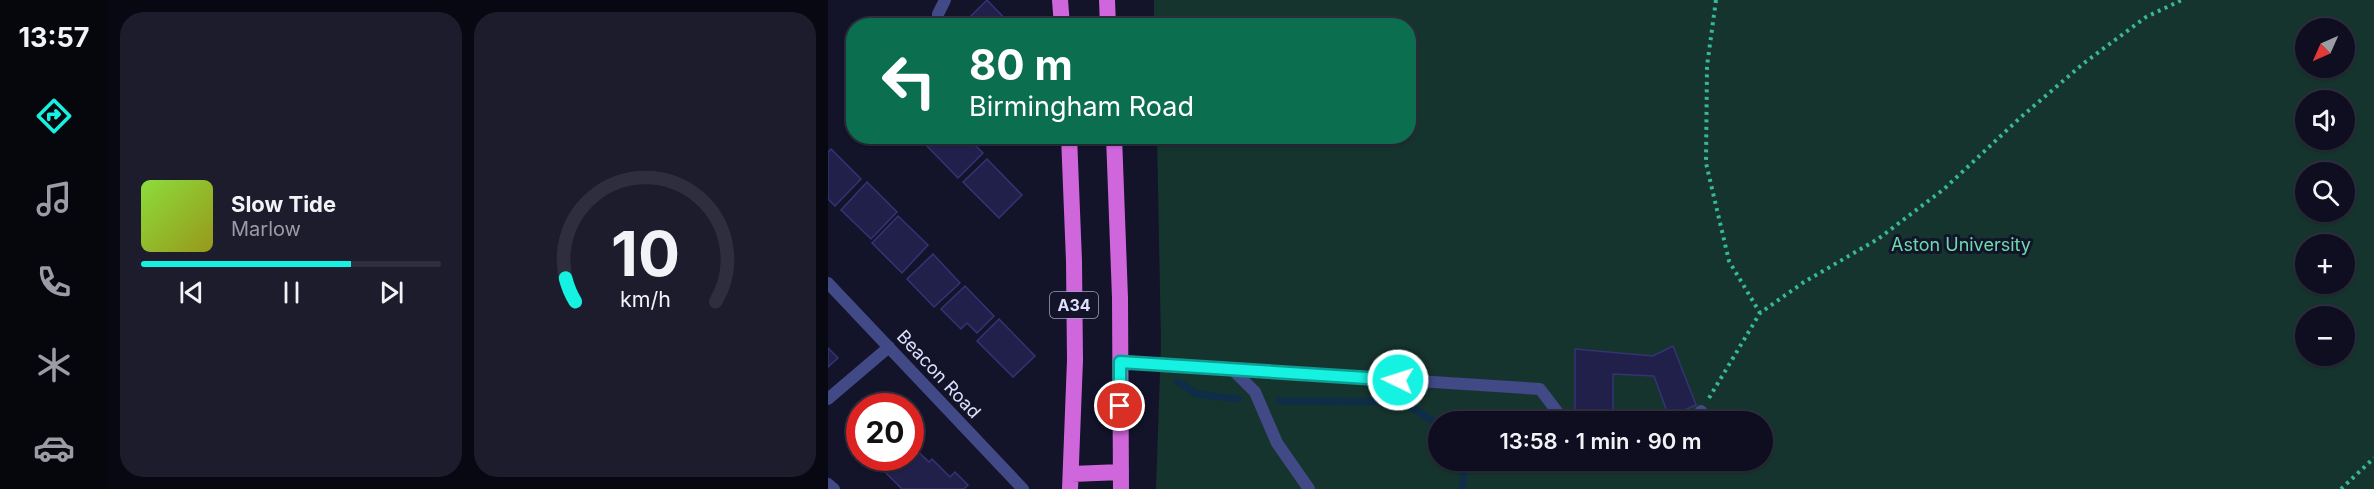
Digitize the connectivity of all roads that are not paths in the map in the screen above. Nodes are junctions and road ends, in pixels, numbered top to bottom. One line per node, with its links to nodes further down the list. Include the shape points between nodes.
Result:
1 (945, 0): 4 (street)
2 (1060, 0): 5 (highway)
3 (1107, 0): 6 (highway)
4 (938, 18)
5 (1061, 18)
6 (1108, 18)
7 (1069, 144): 16 (highway, A34, via 1074,261)
8 (1114, 144): 11 (highway, A34)
9 (828, 283): 10 (street, Beacon Road)
10 (889, 347): 13 (street); 19 (street, Beacon Road)
11 (1120, 362): 12 (street); 15 (highway, A34)
12 (1232, 369): 14 (street, via 1540,389); 21 (street, via 1255,392 1278,443)
13 (828, 399)
14 (1557, 411)
15 (1121, 472): 16 (highway); 20 (highway, A34)
16 (1071, 482)
17 (828, 484): 18 (street)
18 (834, 489)
19 (1023, 489)
20 (1121, 489)
21 (1309, 489)

